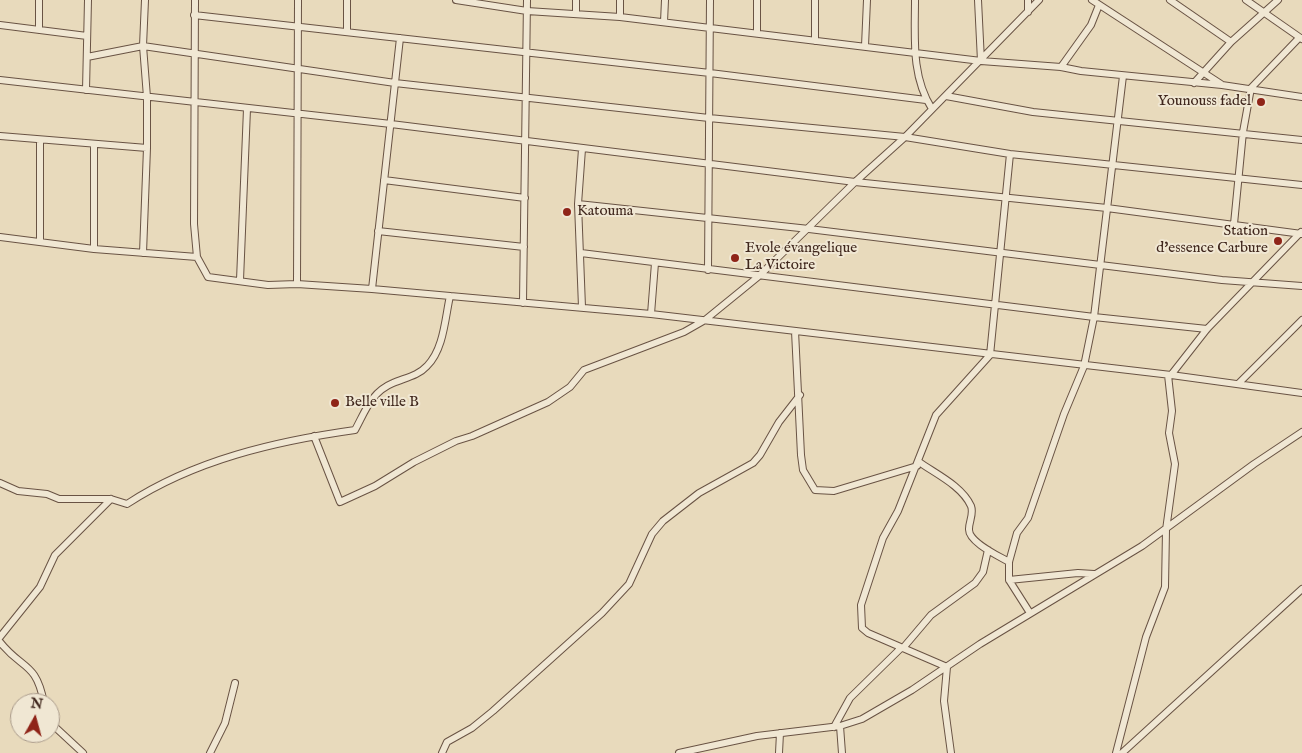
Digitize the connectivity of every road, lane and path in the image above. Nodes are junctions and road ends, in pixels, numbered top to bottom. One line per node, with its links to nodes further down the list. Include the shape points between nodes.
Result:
1 (45, 0): 24 (street)
2 (88, 0): 39 (street)
3 (145, 0): 44 (street)
4 (195, 0): 30 (street)
5 (298, 0): 34 (street)
6 (347, 0): 37 (street)
7 (456, 0): 26 (street)
8 (527, 0): 26 (street)
9 (576, 0): 29 (street)
10 (620, 0): 31 (street)
11 (665, 0): 32 (street)
12 (710, 0): 35 (street)
13 (757, 0): 38 (street)
14 (816, 0): 42 (street)
15 (867, 0): 45 (street)
16 (915, 0): 46 (street)
17 (978, 0): 50 (street)
18 (1028, 0): 27 (street)
19 (1039, 0): 27 (street)
20 (1092, 0): 25 (street)
21 (1170, 0): 43 (street)
22 (1246, 0): 28 (street)
23 (1278, 0): 28 (street)
24 (39, 2): 36 (street)
25 (1099, 5): 51 (street, via 1091,25); 53 (street)
26 (527, 11): 29 (street); 47 (street)
27 (1028, 12): 50 (street)
28 (1265, 12): 41 (street); 43 (street)
29 (576, 13): 31 (street)
30 (194, 15): 34 (street); 48 (street)
31 (620, 17): 32 (street)
32 (664, 22): 35 (street)
33 (0, 25): 36 (street)
34 (299, 25): 37 (street); 52 (street)
35 (710, 29): 38 (street); 54 (street)
36 (39, 30): 39 (street)
37 (347, 31): 40 (street)
38 (757, 32): 42 (street)
39 (87, 36): 49 (street)
40 (400, 38): 47 (street); 57 (street)
41 (1301, 38): 60 (street)
42 (815, 41): 45 (street)
43 (1231, 42): 53 (street)
44 (143, 46): 48 (street); 49 (street); 63 (street)
45 (865, 46): 46 (street)
46 (915, 53): 50 (street); 66 (street, via 917,76)
47 (526, 54): 54 (street); 65 (street)
48 (194, 55): 52 (street); 67 (street)
49 (86, 57): 61 (street)
50 (982, 61): 51 (street); 62 (street)
51 (1061, 67): 55 (street)
52 (296, 69): 57 (street); 70 (street)
53 (1203, 72): 58 (street); 59 (street)
54 (710, 73): 66 (street); 71 (street)
55 (1123, 76): 58 (street); 72 (street)
56 (0, 80): 61 (street)
57 (395, 83): 65 (street); 73 (street)
58 (1194, 83): 59 (street)
59 (1222, 85): 60 (street)
60 (1251, 88): 64 (street); 74 (street)
61 (86, 90): 63 (street)
62 (946, 96): 69 (street); 72 (street, via 1033,112)
63 (147, 97): 67 (street); 81 (street)
64 (1302, 97)
65 (526, 98): 71 (street); 79 (street)
66 (926, 100): 69 (street)
67 (193, 102): 68 (street); 106 (street)
68 (246, 109): 70 (street); 111 (street)
69 (932, 109): 76 (street)
70 (296, 113): 73 (street); 113 (street)
71 (709, 118): 76 (street); 85 (street)
72 (1118, 121): 74 (street); 84 (street)
73 (391, 124): 79 (street); 87 (street)
74 (1244, 132): 78 (street); 86 (street)
75 (0, 136): 77 (street)
76 (905, 137): 83 (street); 88 (street)
77 (40, 140): 80 (street); 100 (street)
78 (1302, 140)
79 (525, 142): 82 (street); 90 (street)
80 (94, 144): 81 (street); 102 (street)
81 (147, 148): 103 (street)
82 (582, 149): 85 (street); 92 (street)
83 (1010, 154): 84 (street); 91 (street)
84 (1112, 163): 86 (street); 93 (street)
85 (709, 164): 88 (street); 94 (street)
86 (1239, 178): 89 (street); 95 (street)
87 (384, 180): 90 (street); 97 (street)
88 (855, 182): 91 (street); 96 (street)
89 (1302, 185)
90 (525, 198): 101 (street)
91 (1006, 199): 93 (street); 105 (street)
92 (578, 204): 94 (street); 104 (street)
93 (1107, 208): 95 (street); 108 (street)
94 (708, 219): 96 (street); 109 (street)
95 (1234, 224): 98 (street)
96 (809, 229): 105 (street); 110 (street)
97 (378, 231): 101 (street); 115 (street)
98 (1301, 233): 112 (street)
99 (0, 237): 100 (street)
100 (40, 241): 102 (street)
101 (524, 247): 117 (street)
102 (94, 249): 103 (street)
103 (143, 253): 106 (street)
104 (580, 253): 107 (street); 119 (street)
105 (999, 254): 108 (street); 118 (street)
106 (197, 257): 111 (street, via 208,278)
107 (655, 262): 109 (street); 120 (street)
108 (1100, 266): 112 (street); 121 (street)
109 (708, 270): 110 (street)
110 (759, 276): 118 (street); 122 (street)
111 (240, 280): 113 (street, via 268,285)
112 (1254, 281): 114 (street); 124 (street)
113 (297, 284): 115 (street)
114 (1302, 286)
115 (372, 289): 116 (street)
116 (450, 296): 117 (street); 133 (street, via 437,352 428,365 421,372 379,391 354,430)
117 (523, 303): 119 (street)
118 (995, 304): 121 (street); 126 (street)
119 (582, 307): 120 (street)
120 (651, 314): 122 (street)
121 (1094, 317): 124 (street); 127 (street)
122 (706, 320): 125 (street); 133 (street, via 684,332 584,370 570,387 548,402 456,441 340,502)
123 (1302, 320): 129 (street)
124 (1206, 329): 128 (street)
125 (796, 331): 126 (street); 131 (street)
126 (990, 355): 127 (street); 134 (street, via 940,407)
127 (1084, 366): 128 (street); 139 (street, via 1028,518 1016,533)
128 (1170, 375): 129 (street); 137 (street, via 1172,411 1168,434 1175,464)
129 (1238, 384): 130 (street)
130 (1302, 393)
131 (800, 395): 134 (street, via 800,455 803,470 815,490 834,491); 155 (street, via 753,463 699,493 662,521 652,534 630,584 493,711 447,742)
132 (1302, 432): 137 (street)
133 (314, 436): 136 (street, via 224,459 151,488 127,504)
134 (918, 464): 138 (street, via 963,494 972,513 969,535); 146 (street, via 883,538 861,605 862,628)
135 (0, 482): 136 (street, via 18,491 59,499)
136 (111, 499): 144 (street, via 55,555 40,587)
137 (1166, 530): 140 (street); 160 (street, via 1165,587 1146,637)
138 (988, 550): 139 (street); 146 (street, via 983,572 975,583 931,615)
139 (1009, 562): 141 (street)
140 (1095, 574): 141 (street); 143 (street)
141 (1009, 580): 143 (street)
142 (1302, 589): 161 (street)
143 (1030, 613): 147 (street)
144 (0, 637)
145 (0, 642): 149 (street, via 36,675)
146 (902, 648): 147 (street); 150 (street, via 850,698)
147 (947, 667): 150 (street, via 878,709); 159 (street, via 944,701)
148 (235, 683): 154 (street, via 225,723)
149 (42, 693)
150 (837, 726): 152 (street); 158 (street)
151 (60, 732): 153 (street)
152 (780, 733): 156 (street, via 726,741); 157 (street)
153 (83, 753)
154 (210, 753)
155 (442, 753)
156 (679, 753)
157 (779, 753)
158 (842, 753)
159 (951, 753)
160 (1116, 753)
161 (1122, 753)

